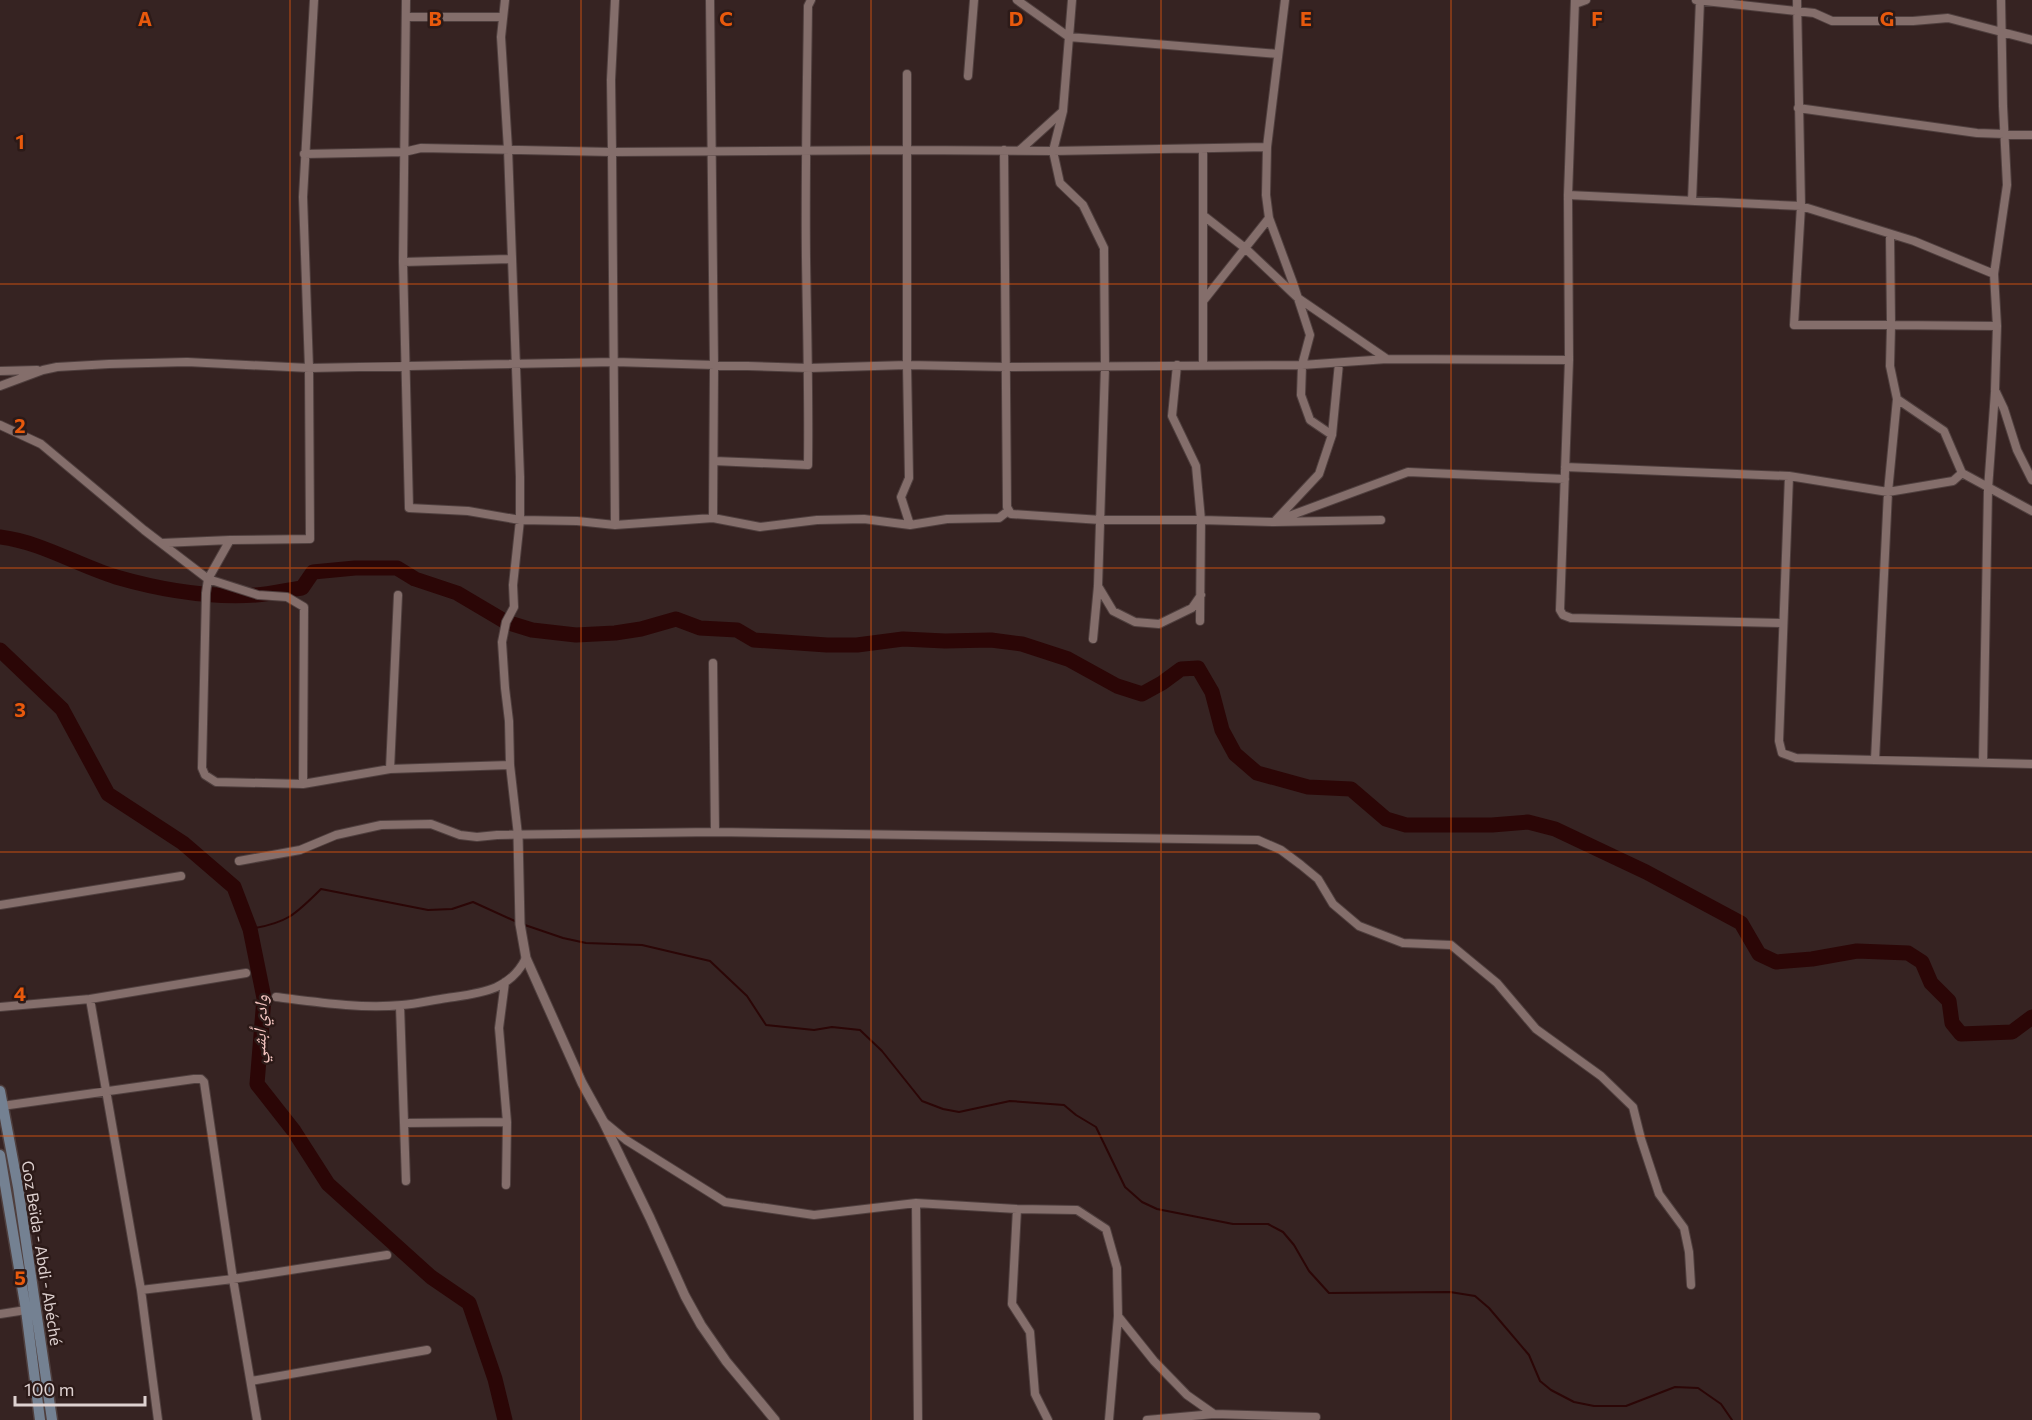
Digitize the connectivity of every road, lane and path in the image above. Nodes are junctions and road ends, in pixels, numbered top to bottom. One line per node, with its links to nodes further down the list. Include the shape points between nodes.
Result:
1 (314, 0): 40 (street)
2 (406, 0): 17 (street)
3 (506, 0): 18 (street)
4 (615, 0): 37 (street)
5 (710, 0): 38 (street)
6 (811, 0): 32 (street)
7 (974, 0): 24 (street)
8 (1017, 0): 20 (street)
9 (1072, 0): 20 (street)
10 (1285, 0): 22 (street)
11 (1586, 0): 15 (street)
12 (1698, 0): 16 (street); 42 (street)
13 (1797, 0): 16 (street)
14 (2001, 0): 19 (street)
15 (1575, 2): 41 (street)
16 (1796, 10): 19 (street, via 1832,21 1948,18); 25 (street)
17 (406, 17): 18 (street); 39 (street)
18 (502, 17): 30 (street)
19 (2001, 31): 21 (street); 27 (street)
20 (1069, 37): 22 (street); 26 (street)
21 (2032, 40)
22 (1278, 54): 29 (street)
23 (907, 74): 33 (street)
24 (968, 76)
25 (1798, 108): 27 (street, via 1977,133); 43 (street)
26 (1063, 111): 35 (street); 36 (street)
27 (2004, 132): 28 (street); 50 (street, via 2007,185)
28 (2032, 135)
29 (1267, 147): 31 (street); 45 (street)
30 (508, 149): 37 (street); 39 (street, via 421,148); 48 (street)
31 (1203, 149): 36 (street); 44 (street)
32 (806, 150): 33 (street); 38 (street); 69 (street)
33 (907, 150): 34 (street); 61 (street)
34 (1004, 150): 35 (street); 65 (street)
35 (1020, 150): 36 (street)
36 (1053, 151): 66 (street, via 1060,183 1083,205 1104,248)
37 (612, 152): 38 (street); 57 (street)
38 (711, 152): 64 (street)
39 (404, 153): 40 (street); 49 (street)
40 (304, 154): 67 (street)
41 (1568, 195): 42 (street); 56 (street)
42 (1692, 201): 43 (street)
43 (1801, 206): 46 (street); 53 (street, via 1794,324)
44 (1204, 216): 47 (street); 52 (street)
45 (1269, 218): 47 (street); 51 (street)
46 (1890, 234): 50 (street); 53 (street)
47 (1245, 248): 51 (street); 52 (street)
48 (512, 259): 49 (street); 59 (street)
49 (403, 262): 68 (street)
50 (1994, 274): 54 (street)
51 (1298, 298): 55 (street); 63 (street, via 1310,335)
52 (1204, 300): 60 (street)
53 (1891, 326): 54 (street); 74 (street, via 1890,366)
54 (1997, 326): 73 (street)
55 (1387, 359): 56 (street); 58 (street)
56 (1569, 360): 78 (street)
57 (615, 362): 59 (street); 64 (street); 93 (street)
58 (1339, 363): 63 (street); 76 (street)
59 (516, 364): 68 (street); 89 (street)
60 (1203, 364): 62 (street); 63 (street)
61 (907, 365): 65 (street); 69 (street); 94 (street, via 909,478 901,497)
62 (1178, 365): 66 (street); 90 (street, via 1172,417 1196,466)
63 (1302, 365): 76 (street, via 1301,395 1310,420)
64 (714, 366): 69 (street); 77 (street)
65 (1007, 367): 66 (street); 85 (street)
66 (1105, 367): 88 (street)
67 (309, 368): 68 (street); 70 (street, via 187,362); 95 (street, via 310,539)
68 (407, 368): 89 (street, via 409,508 468,511)
69 (809, 368): 77 (street, via 808,465)
70 (44, 370): 71 (street); 72 (street)
71 (0, 371)
72 (0, 386)
73 (1995, 390): 82 (street); 83 (street)
74 (1897, 399): 79 (street, via 1944,431); 84 (street)
75 (0, 425): 96 (street, via 41,444)
76 (1332, 435): 92 (street, via 1320,474)
77 (714, 461): 87 (street)
78 (1565, 467): 80 (street); 81 (street)
79 (1962, 473): 83 (street); 84 (street, via 1953,481)
80 (1789, 476): 84 (street); 102 (street)
81 (1565, 479): 92 (street, via 1408,472); 102 (street, via 1560,610 1563,615)
82 (2032, 480)
83 (1988, 489): 86 (street); 106 (street)
84 (1888, 492): 105 (street)
85 (1008, 511): 88 (street, via 1015,516); 94 (street, via 999,518 947,519)
86 (2032, 511)
87 (714, 518): 93 (street); 94 (street, via 760,527 852,519)
88 (1101, 519): 90 (street); 98 (street)
89 (520, 520): 93 (street); 108 (street, via 514,607 502,642)
90 (1201, 520): 92 (street); 100 (street)
91 (1381, 520): 92 (street)
92 (1274, 522)
93 (615, 525)
94 (910, 525)
95 (230, 540): 96 (street); 97 (street)
96 (162, 543): 97 (street)
97 (208, 579): 110 (street, via 258,595 288,597 304,607); 110 (street, via 202,768 205,775 223,782)
98 (1098, 586): 100 (street, via 1113,611 1135,622 1160,624 1192,608); 103 (street)
99 (398, 595): 109 (street)
100 (1201, 596): 101 (street)
101 (1200, 621)
102 (1783, 623): 105 (street, via 1779,741 1782,753 1796,758)
103 (1093, 639)
104 (713, 663): 111 (street)
105 (1875, 760): 106 (street)
106 (1983, 762): 107 (street)
107 (2032, 764)
108 (510, 765): 109 (street); 112 (street)
109 (390, 769): 110 (street)
110 (303, 784)
111 (715, 832): 112 (street); 138 (street, via 1258,840 1281,850 1318,879 1328,898 1359,926 1403,943 1451,945 1497,983 1536,1029 1601,1076 1633,1107 1659,1194 1684,1228)
112 (518, 835): 113 (street, via 477,837 431,824 381,825 336,835 300,850); 116 (street, via 520,924)
113 (239, 861)
114 (181, 876): 115 (street)
115 (0, 905)
116 (526, 958): 118 (street); 126 (street, via 582,1083)
117 (246, 973): 120 (street)
118 (505, 982): 121 (street, via 486,992); 127 (street, via 499,1028)
119 (276, 997): 121 (street)
120 (90, 999): 122 (street); 124 (street)
121 (400, 1006): 128 (street)
122 (0, 1007)
123 (0, 1091): 125 (main road, Goz Beïda - Abdi - Abéché)
124 (107, 1092): 125 (street); 137 (street, via 194,1079 204,1082); 139 (street)
125 (2, 1106): 134 (main road, Goz Beïda - Abdi - Abéché)
126 (603, 1120): 132 (street, via 626,1140 725,1202 814,1215); 152 (street, via 701,1324)
127 (507, 1122): 128 (street); 131 (street)
128 (405, 1123): 130 (street)
129 (0, 1155): 135 (main road)
130 (406, 1181)
131 (506, 1185)
132 (916, 1203): 133 (street); 153 (street)
133 (1017, 1209): 142 (street, via 1077,1210 1106,1229 1117,1268); 154 (street, via 1012,1304 1030,1332 1035,1394)
134 (22, 1216): 135 (street); 145 (main road, Goz Beïda - Abdi - Abéché)
135 (5, 1217): 140 (main road)
136 (387, 1255): 137 (street)
137 (233, 1279): 139 (street); 144 (street)
138 (1691, 1285)
139 (141, 1290): 150 (street)
140 (26, 1310): 141 (street); 145 (main road)
141 (0, 1314)
142 (1118, 1316): 146 (street, via 1178,1386); 155 (street)
143 (426, 1350): 144 (street)
144 (251, 1382): 151 (street)
145 (42, 1387): 148 (main road); 149 (main road, Goz Beïda - Abdi - Abéché)
146 (1214, 1414): 147 (street); 156 (street)
147 (1316, 1417)
148 (40, 1420)
149 (52, 1420)
150 (158, 1420)
151 (257, 1420)
152 (775, 1420)
153 (918, 1420)
154 (1048, 1420)
155 (1109, 1420)
156 (1147, 1420)

